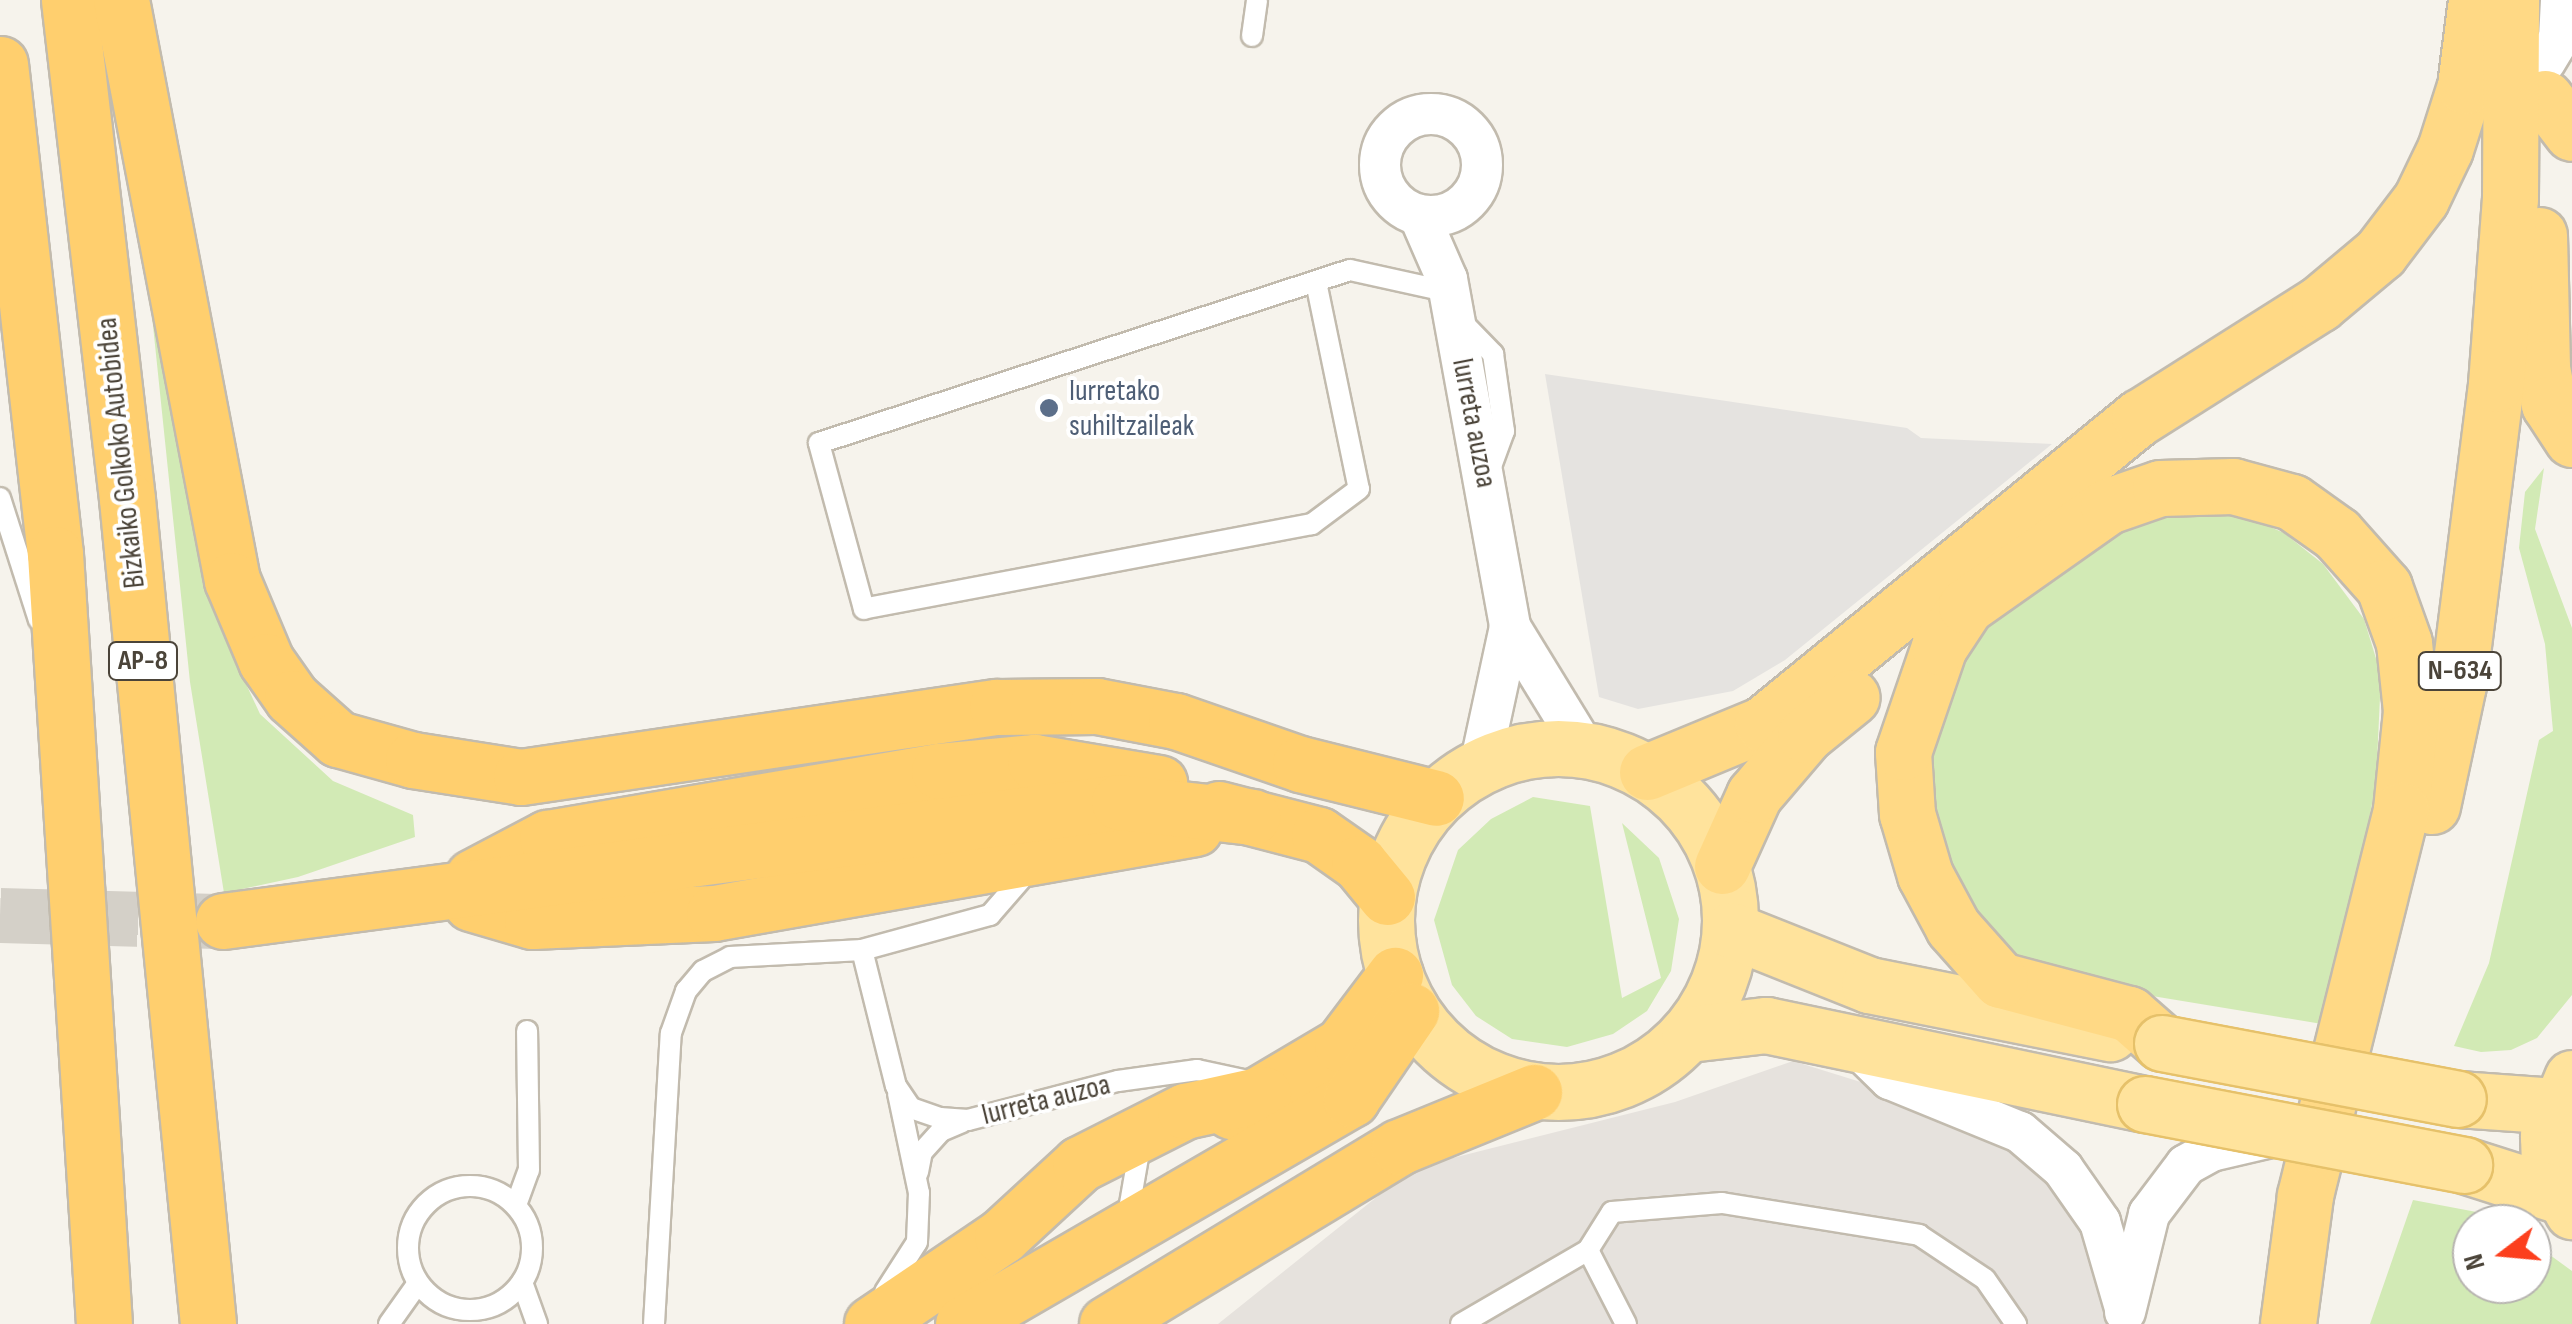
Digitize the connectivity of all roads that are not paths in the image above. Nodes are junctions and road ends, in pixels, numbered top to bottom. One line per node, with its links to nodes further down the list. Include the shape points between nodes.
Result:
1 (68, 0): 54 (highway, Bizkaiko Golkoko Autobidea / AP-8, via 128,499)
2 (121, 0): 23 (highway, via 232,580 266,661 292,698 338,740 413,760 497,771 943,689 1082,683 1135,689 1204,710 1374,785)
3 (1257, 0): 8 (lane)
4 (2476, 0): 22 (highway, via 2466,86 2445,149 2421,199 2380,253 2319,304 2140,417 1763,724)
5 (2512, 0): 69 (highway, N-634, via 2508,235 2458,685 2394,981)
6 (2542, 0): 10 (highway)
7 (2562, 0): 10 (street)
8 (1252, 36)
9 (0, 64): 19 (highway, AP-8, via 55,554)
10 (2554, 97): 15 (highway, via 2542,368 2549,404)
11 (1467, 202): 12 (street, via 1436,216); 12 (street, via 1482,172 1476,139 1449,116 1416,116 1389,135 1380,167 1391,198); 14 (street)
12 (1419, 215): 14 (street)
13 (1316, 282): 13 (lane, via 819,444 864,609 1312,524 1359,489); 14 (lane, via 1350,270)
14 (1450, 295): 18 (street, Iurreta auzoa)
15 (2572, 439)
16 (0, 498): 19 (lane)
17 (1966, 606): 26 (highway, via 1805,735 1754,795); 35 (highway, via 1939,647 1903,752 1907,814 1925,874 1953,927 2000,980 2128,1014); 69 (highway, via 2081,522 2160,488 2232,486 2292,502 2337,534 2384,587 2404,643 2412,710 2400,810 2305,1196)
18 (1510, 627): 20 (street); 21 (street)
19 (62, 679): 53 (highway, AP-8)
20 (1586, 751): 21 (main road, via 1533,749); 22 (main road)
21 (1480, 766): 23 (main road)
22 (1647, 772): 26 (main road, via 1679,797)
23 (1436, 798): 28 (main road, via 1396,861)
24 (1252, 817): 25 (highway); 27 (highway, via 1119,802); 28 (highway, via 1319,835 1359,862)
25 (1041, 856): 27 (highway, via 714,913 532,921); 31 (lane, via 990,915)
26 (1722, 866): 30 (main road)
27 (439, 894): 29 (highway)
28 (1387, 897): 32 (main road)
29 (224, 921)
30 (1731, 930): 34 (main road, via 1718,986); 35 (main road, via 1869,985)
31 (862, 950): 37 (lane); 57 (lane, via 730,957 686,990 664,1084)
32 (1403, 993): 38 (highway, via 1342,1046); 39 (main road, via 1458,1059 1486,1078); 47 (highway, via 1351,1099)
33 (527, 1031): 46 (lane, via 529,1170)
34 (1688, 1034): 36 (main road, via 1766,1025); 39 (main road, via 1644,1070 1592,1090)
35 (2162, 1043): 40 (main road, bridge, via 2458,1099)
36 (1858, 1048): 42 (main road, bridge); 52 (street, via 1890,1079 2020,1132 2063,1169 2100,1222)
37 (896, 1086): 41 (lane, Iurreta auzoa, via 912,1108); 44 (lane)
38 (1268, 1092): 41 (lane, Iurreta auzoa, via 1197,1070 1118,1081); 43 (highway)
39 (1534, 1092): 51 (highway, via 1399,1147 1228,1248)
40 (2564, 1092): 45 (main road, via 2549,1167)
41 (968, 1120): 44 (lane, via 941,1132 922,1152)
42 (2284, 1134): 45 (main road, bridge, via 2464,1164); 52 (street, via 2211,1150 2186,1165 2149,1214)
43 (1140, 1147): 47 (lane); 59 (highway, via 1046,1198)
44 (916, 1178): 58 (lane, via 917,1242)
45 (2566, 1203)
46 (516, 1205): 49 (lane, via 532,1242); 50 (lane, via 480,1186 440,1193 412,1223 409,1264)
47 (1126, 1228): 60 (highway, via 1094,1230 1024,1258); 61 (highway); 62 (highway, via 1078,1282)
48 (1588, 1250): 66 (lane); 67 (lane); 68 (lane, via 1612,1212 1722,1203 1919,1235 1986,1279)
49 (522, 1282): 50 (lane, via 508,1297 471,1311 432,1298); 56 (lane)
50 (418, 1283): 55 (lane)
51 (1176, 1300): 63 (highway); 64 (highway); 65 (highway)
52 (2124, 1316)
53 (104, 1324)
54 (208, 1324)
55 (389, 1324)
56 (537, 1324)
57 (654, 1324)
58 (864, 1324)
59 (872, 1324)
60 (918, 1324)
61 (963, 1324)
62 (1011, 1324)
63 (1074, 1324)
64 (1107, 1324)
65 (1134, 1324)
66 (1461, 1324)
67 (1626, 1324)
68 (2016, 1324)
69 (2290, 1324)

